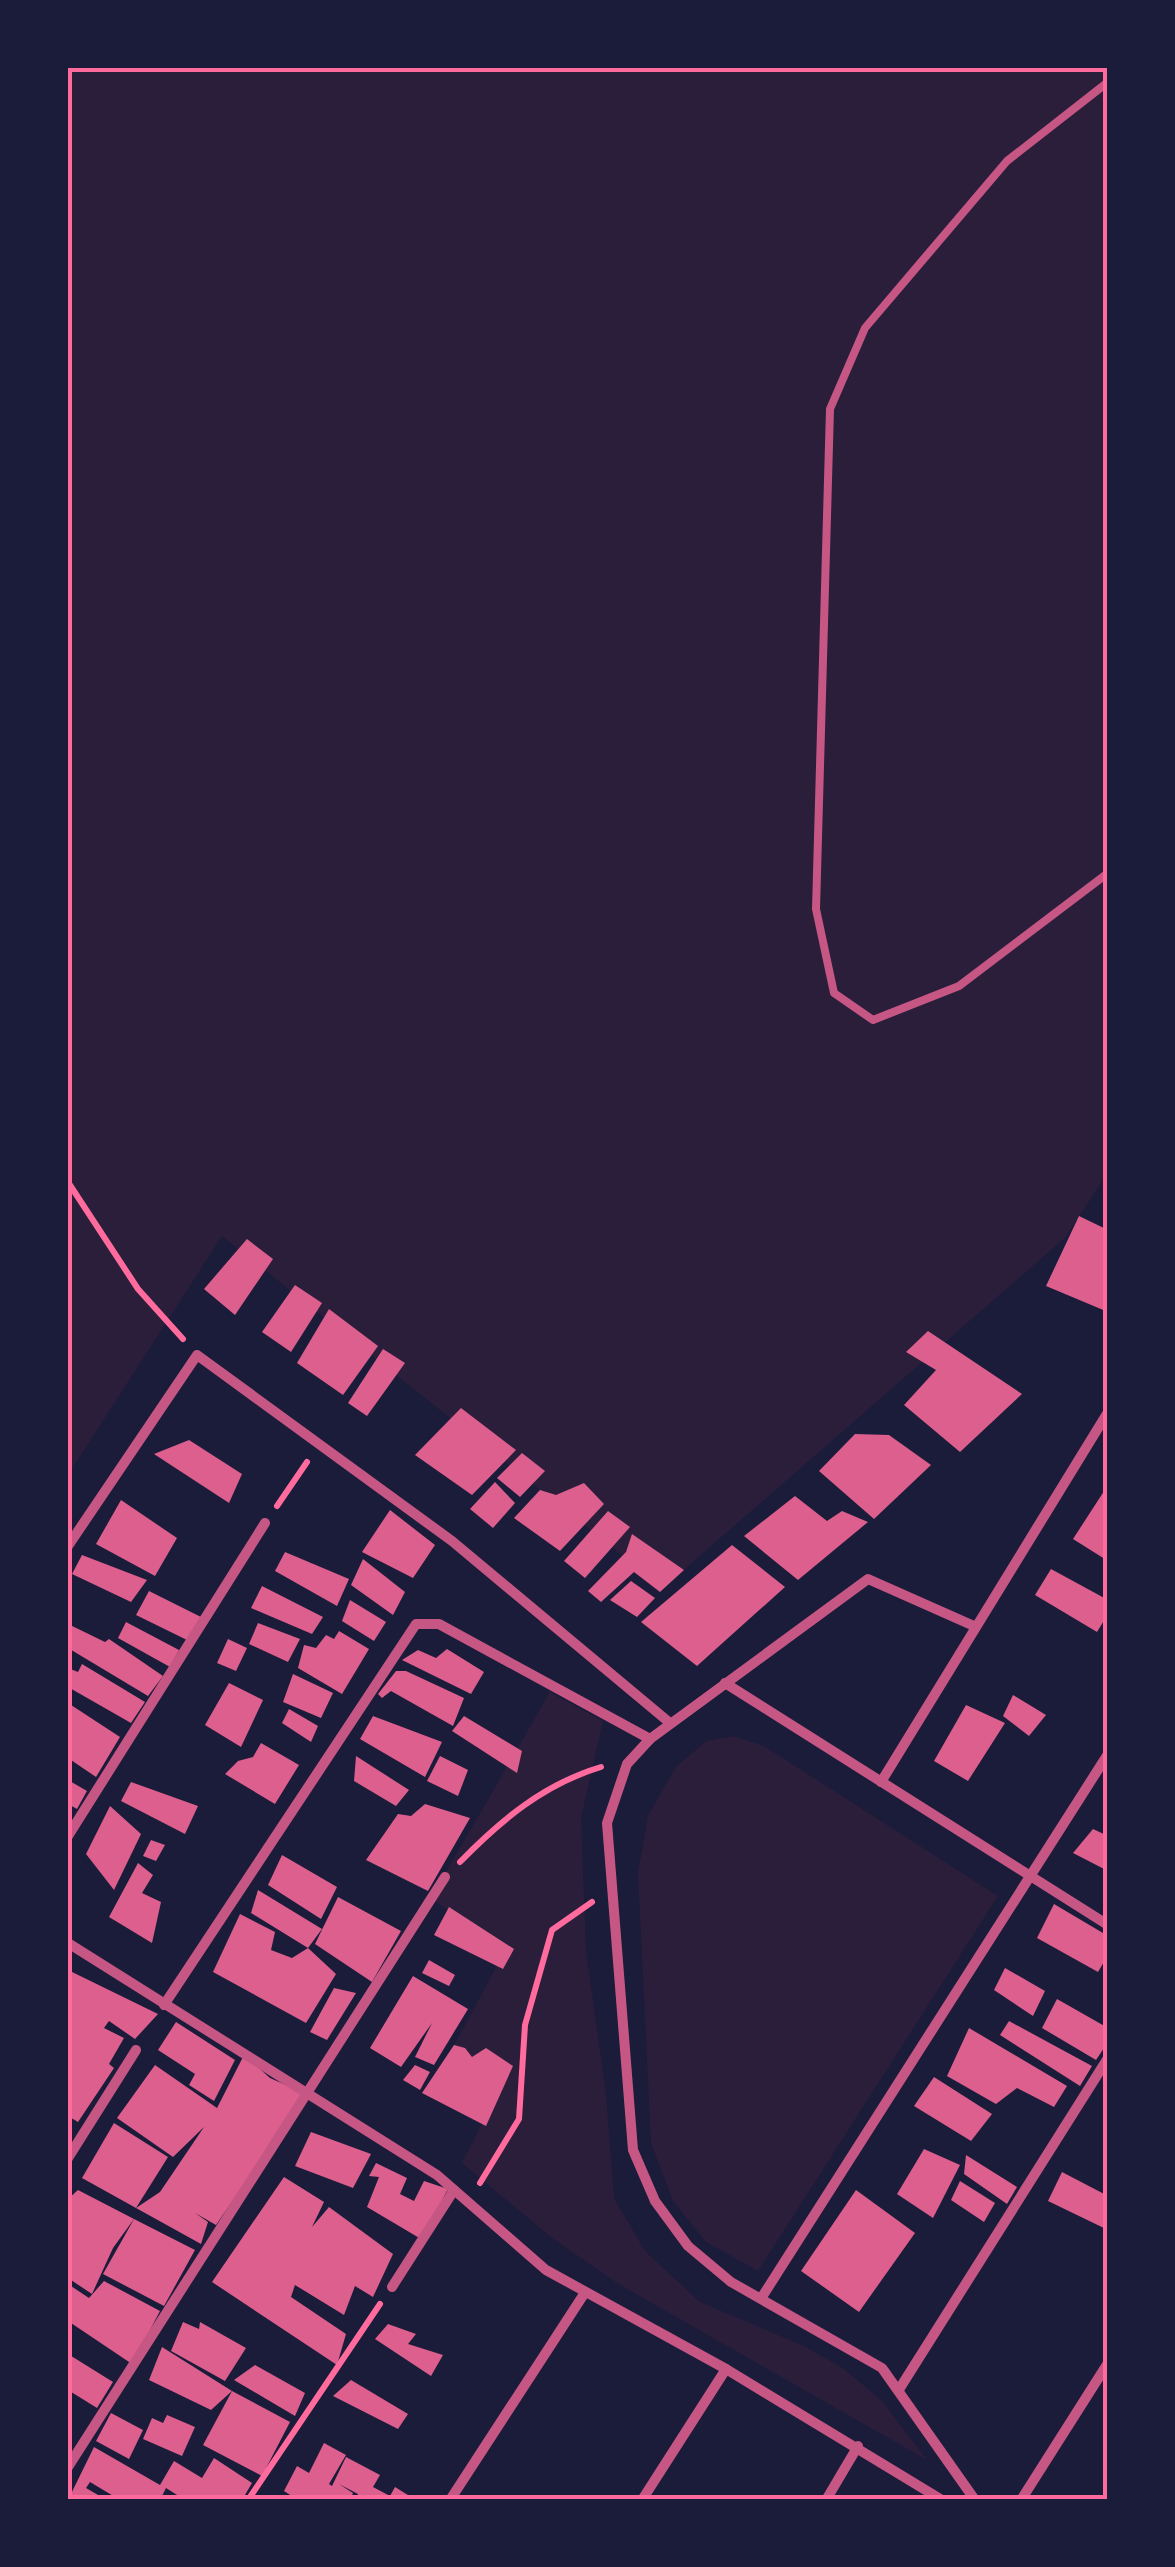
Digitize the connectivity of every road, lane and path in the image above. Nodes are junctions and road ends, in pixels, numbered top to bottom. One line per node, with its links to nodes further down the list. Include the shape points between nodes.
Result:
1 (1108, 82): 2 (lane, via 1008,161 865,328 830,409 816,909 834,993 873,1020 959,986)
2 (1108, 873)
3 (68, 1182): 4 (path, via 138,1289)
4 (198, 1355): 6 (street); 8 (street)
5 (1108, 1412): 9 (street)
6 (318, 1445): 7 (path); 11 (street, via 452,1541)
7 (265, 1523): 16 (street)
8 (68, 1546)
9 (974, 1626): 10 (street, via 868,1578); 15 (street)
10 (725, 1683): 11 (street); 15 (street)
11 (670, 1723): 12 (street)
12 (650, 1739): 14 (street); 22 (street, via 439,1624 416,1624)
13 (1108, 1754): 17 (street)
14 (627, 1764): 18 (path, via 573,1776 529,1800); 19 (street, via 606,1823)
15 (881, 1782): 17 (street)
16 (68, 1836)
17 (1028, 1875): 20 (street); 31 (street)
18 (445, 1877): 25 (street)
19 (610, 1890): 28 (path, via 552,1930 525,2025 519,2120); 31 (street, via 634,2150 655,2201 688,2246 731,2282)
20 (1108, 1925)
21 (68, 1944): 22 (street)
22 (164, 2005): 25 (street)
23 (136, 2050): 26 (street)
24 (1108, 2058): 34 (street)
25 (309, 2093): 27 (street); 36 (street)
26 (68, 2158)
27 (454, 2190): 28 (street); 29 (street)
28 (468, 2204): 30 (street)
29 (392, 2287): 37 (path)
30 (584, 2294): 33 (street); 38 (street)
31 (762, 2297): 34 (street, via 882,2368)
32 (1108, 2363): 43 (street)
33 (726, 2370): 35 (street); 39 (street)
34 (900, 2388): 42 (street)
35 (858, 2446): 40 (street); 41 (street)
36 (68, 2467)
37 (248, 2500)
38 (450, 2500)
39 (642, 2500)
40 (826, 2500)
41 (942, 2500)
42 (975, 2500)
43 (1021, 2500)

